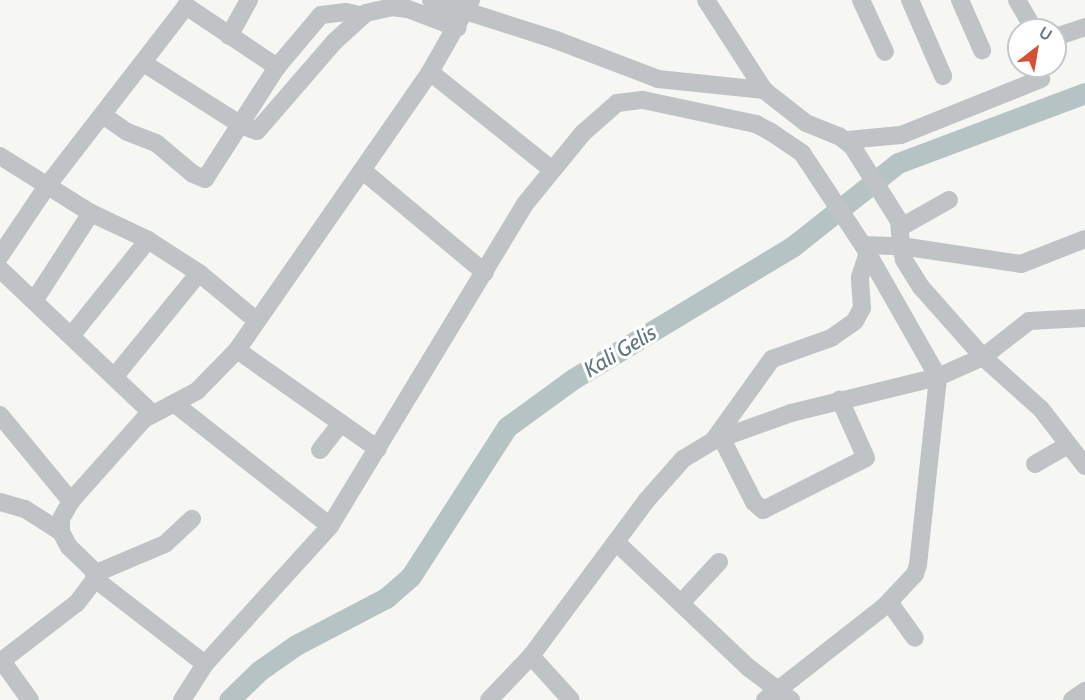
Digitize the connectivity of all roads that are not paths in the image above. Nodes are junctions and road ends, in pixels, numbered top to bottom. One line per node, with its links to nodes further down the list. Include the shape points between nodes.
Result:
1 (431, 0): 8 (street)
2 (708, 0): 21 (street)
3 (861, 0): 15 (street)
4 (910, 0): 19 (street)
5 (960, 0): 14 (street)
6 (1017, 0): 10 (street)
7 (247, 4): 13 (street)
8 (464, 15): 9 (street, via 378,9); 18 (street); 21 (street, via 658,79)
9 (363, 16): 17 (street, via 346,12 321,15); 23 (street, via 334,42 260,129 255,132)
10 (1027, 18)
11 (1085, 27): 12 (street)
12 (1067, 33)
13 (229, 36): 16 (street, via 186,6); 17 (street)
14 (982, 50)
15 (885, 52)
16 (145, 64): 22 (street); 23 (street)
17 (277, 66): 23 (street)
18 (430, 72): 27 (street); 28 (street)
19 (943, 76)
20 (1041, 79): 24 (street, via 901,135)
21 (764, 90): 24 (street, via 806,123)
22 (104, 116): 23 (street, via 127,132 156,143 205,179); 29 (street)
23 (241, 125)
24 (844, 140): 26 (street); 32 (street, via 888,200)
25 (0, 156): 29 (street)
26 (807, 159): 27 (street, via 756,124 629,99 608,109); 35 (street)
27 (551, 169): 39 (street, via 525,204)
28 (362, 170): 39 (street); 42 (street)
29 (50, 182): 31 (street); 36 (street)
30 (949, 200): 32 (street)
31 (91, 213): 34 (street); 40 (street)
32 (901, 237): 33 (street, via 1021,264); 35 (street); 45 (street, via 904,260 921,286)
33 (1085, 239)
34 (148, 240): 38 (street); 43 (street)
35 (864, 247): 47 (street); 53 (street, via 860,277 862,308 855,321 831,338 772,359)
36 (0, 256)
37 (0, 269): 40 (street)
38 (199, 273): 42 (street); 46 (street)
39 (485, 273): 55 (street)
40 (34, 301): 43 (street)
41 (1085, 318): 45 (street, via 1029,321)
42 (257, 321): 44 (street)
43 (71, 336): 46 (street)
44 (237, 350): 49 (street, via 206,384); 52 (street)
45 (983, 357): 47 (street); 54 (street, via 1041,409)
46 (115, 376): 50 (street)
47 (938, 377): 48 (street); 68 (street, via 918,565)
48 (840, 400): 53 (street); 53 (street, via 866,458 763,510 754,502)
49 (175, 404): 50 (street); 62 (street)
50 (152, 413): 59 (street)
51 (0, 415): 59 (street)
52 (341, 423): 55 (street); 56 (street)
53 (717, 440): 64 (street, via 683,459)
54 (1068, 445): 57 (street); 58 (street)
55 (378, 449): 62 (street)
56 (320, 450)
57 (1035, 464)
58 (1085, 466)
59 (71, 501): 63 (street, via 61,519)
60 (0, 502): 63 (street, via 25,509)
61 (192, 519): 66 (street, via 165,544)
62 (330, 526): 72 (street)
63 (61, 532): 66 (street)
64 (616, 542): 67 (street); 70 (street)
65 (719, 562): 67 (street)
66 (95, 576): 71 (street, via 77,603); 72 (street)
67 (681, 603): 74 (street)
68 (893, 606): 69 (street); 74 (street)
69 (915, 638)
70 (531, 656): 77 (street); 78 (street)
71 (1, 662): 75 (street)
72 (205, 664): 76 (street)
73 (1085, 691): 79 (street)
74 (778, 697)
75 (30, 700)
76 (182, 700)
77 (489, 700)
78 (571, 700)
79 (1072, 700)

